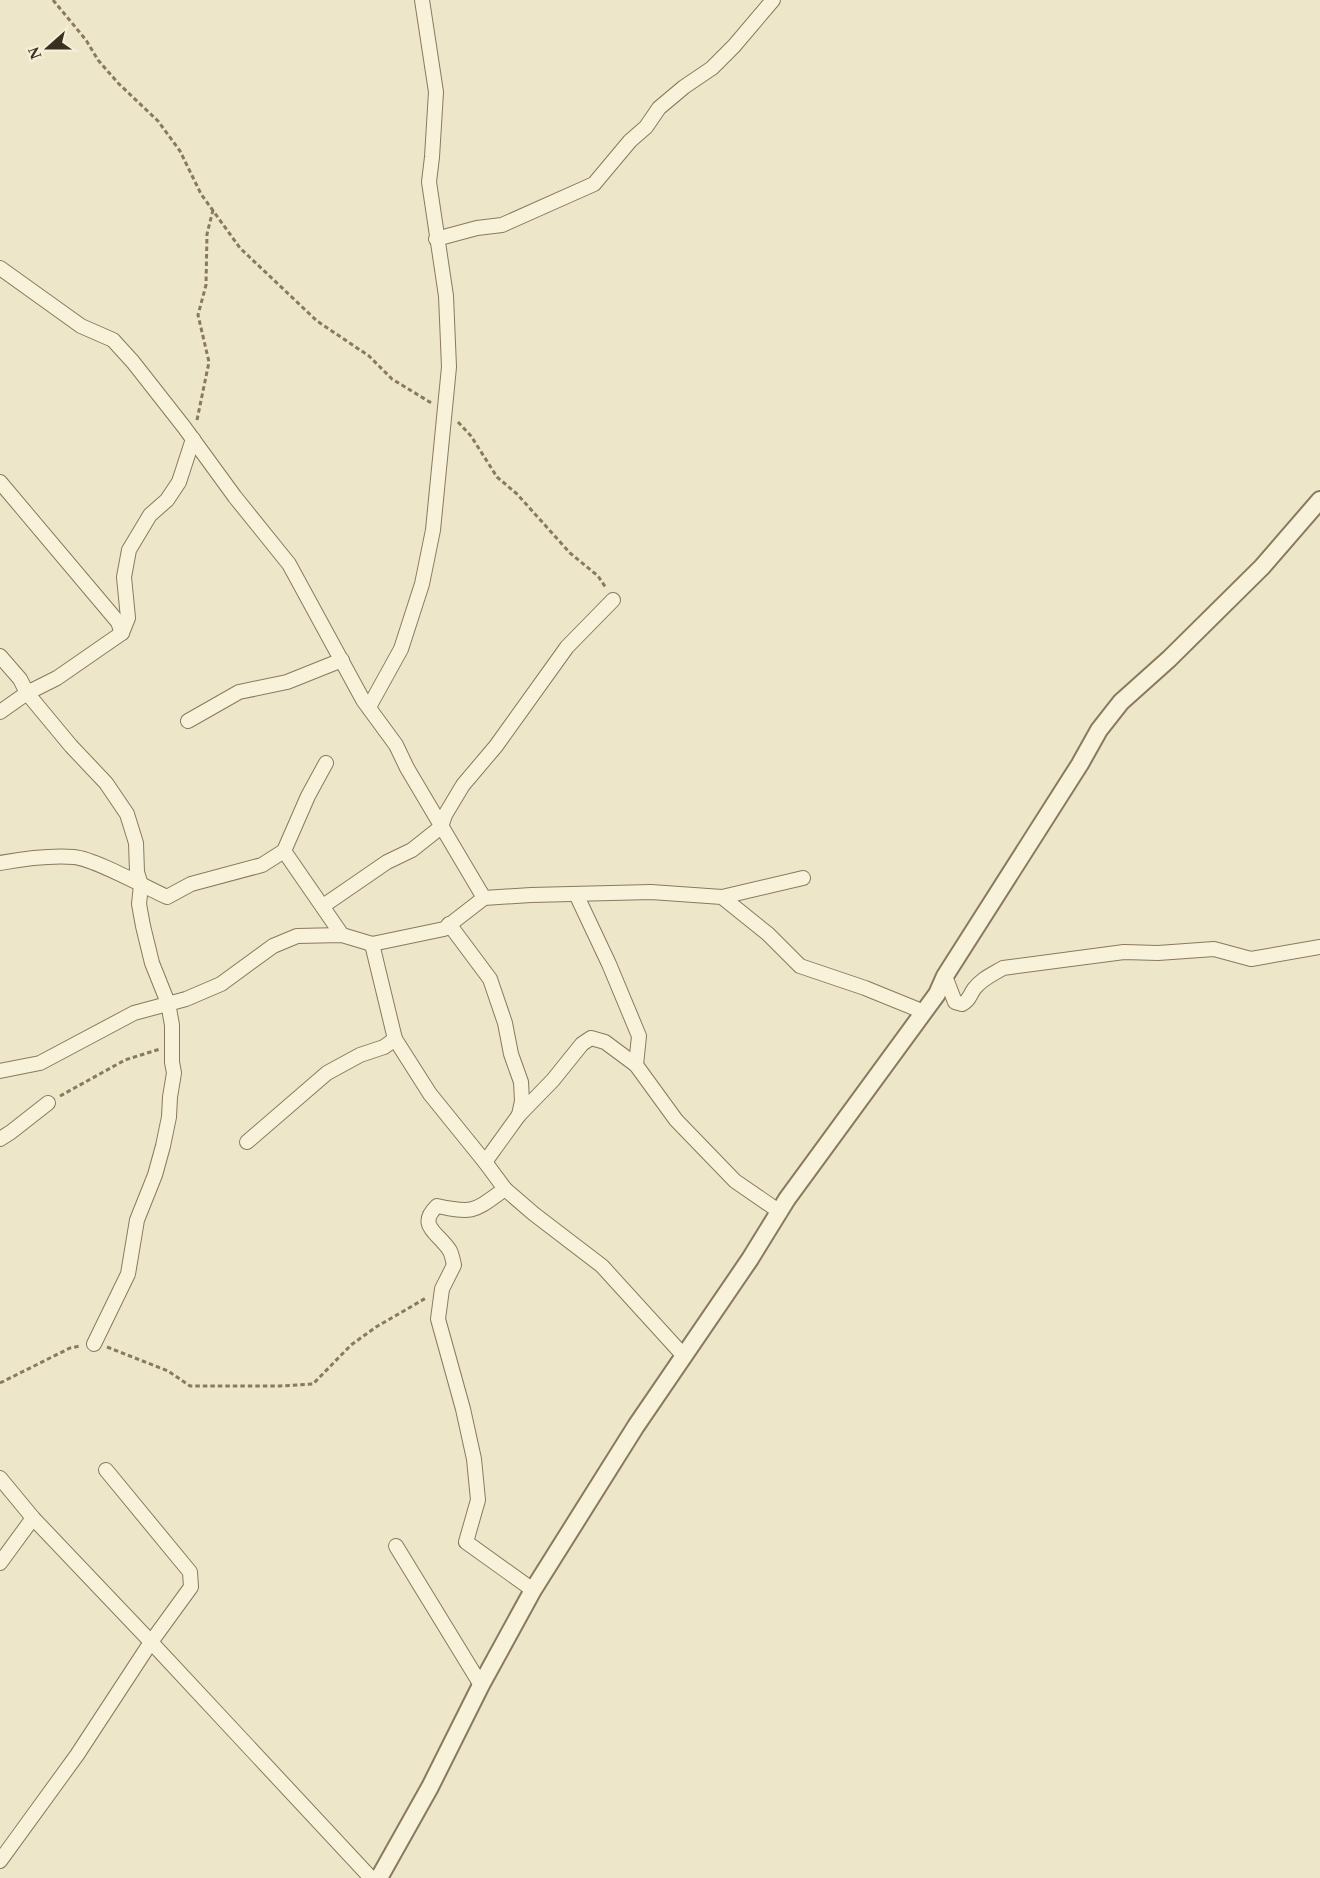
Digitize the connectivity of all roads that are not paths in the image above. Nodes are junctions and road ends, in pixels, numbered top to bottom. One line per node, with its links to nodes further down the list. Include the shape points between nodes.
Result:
1 (422, 0): 3 (street, via 436,92 429,182)
2 (772, 0): 3 (street, via 712,68 659,108 594,184 502,225)
3 (436, 239): 13 (street, via 446,296 449,367 434,530 422,584 400,649)
4 (0, 268): 5 (street, via 81,326 113,340)
5 (193, 439): 9 (street, via 179,482 150,515 129,550 124,577 128,618); 11 (street, via 289,564)
6 (0, 482): 9 (street, via 118,622)
7 (1320, 500): 30 (street, via 1262,567 1121,702 1098,730)
8 (613, 600): 17 (street, via 567,647 463,785)
9 (122, 633): 12 (street, via 57,678)
10 (0, 656): 12 (street)
11 (342, 660): 13 (street); 15 (street, via 287,682 238,692)
12 (27, 693): 14 (street); 21 (street, via 128,813)
13 (369, 707): 17 (street, via 396,745)
14 (0, 712)
15 (188, 721)
16 (327, 763): 18 (street)
17 (441, 827): 24 (street); 25 (street)
18 (284, 851): 21 (street, via 262,865 191,884 167,897); 25 (street)
19 (0, 863): 21 (street, via 75,857)
20 (803, 878): 23 (street)
21 (141, 885): 31 (street, via 143,926)
22 (576, 894): 23 (street, via 651,892); 24 (street); 34 (street, via 639,1036)
23 (722, 897): 32 (street, via 800,966)
24 (484, 898): 26 (street)
25 (323, 906): 27 (street)
26 (449, 924): 28 (street, via 444,929); 37 (street, via 490,979 521,1082)
27 (342, 935): 28 (street); 31 (street, via 297,936 273,946 221,984)
28 (372, 944): 33 (street)
29 (1320, 947): 30 (street, via 1251,959 1214,949 1124,952 1004,968 987,977 962,1004 955,1002)
30 (945, 976): 32 (street)
31 (168, 1003): 35 (street, via 134,1013 40,1063); 43 (street, via 174,1073 164,1146 137,1220 128,1274)
32 (924, 1012): 42 (street)
33 (394, 1039): 39 (street, via 327,1073); 40 (street, via 430,1094)
34 (636, 1065): 37 (street, via 605,1042 591,1038); 42 (street, via 676,1120 728,1174)
35 (0, 1071)
36 (48, 1103): 38 (street)
37 (519, 1115): 40 (street)
38 (0, 1139)
39 (247, 1142)
40 (486, 1162): 41 (street)
41 (505, 1189): 44 (street, via 602,1266); 50 (street, via 477,1209 437,1206 427,1220 450,1252 454,1265 442,1289 438,1319 474,1459 477,1500 466,1542)
42 (780, 1212): 44 (street)
43 (94, 1344)
44 (683, 1355): 50 (street)
45 (106, 1470): 51 (street, via 190,1572 191,1587)
46 (0, 1478): 47 (street)
47 (33, 1518): 49 (street); 51 (street)
48 (396, 1546): 52 (street)
49 (0, 1563)
50 (533, 1590): 52 (street)
51 (151, 1641): 53 (street, via 77,1755); 54 (street)
52 (481, 1685): 55 (street)
53 (0, 1861)
54 (371, 1878)
55 (379, 1878)

